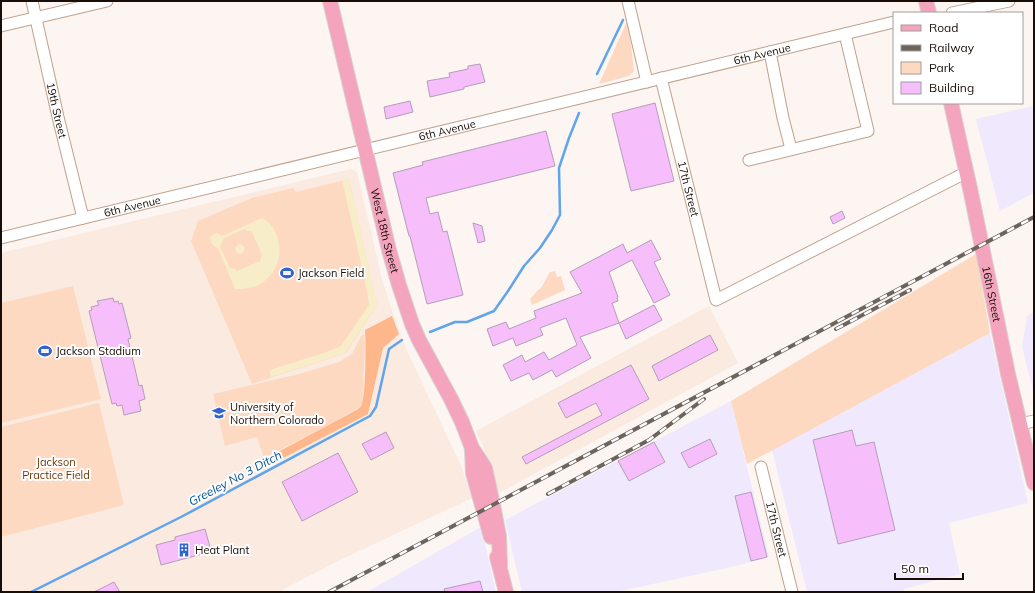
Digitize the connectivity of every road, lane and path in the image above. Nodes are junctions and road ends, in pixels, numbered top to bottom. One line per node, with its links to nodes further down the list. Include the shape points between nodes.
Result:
1 (32, 1): 9 (street, 19th Street)
2 (107, 1): 9 (street)
3 (330, 1): 18 (main road, West 18th Street)
4 (628, 1): 15 (street)
5 (926, 1): 7 (main road)
6 (1009, 1): 8 (street)
7 (929, 12)
8 (957, 12)
9 (36, 18): 11 (street); 21 (street, 19th Street)
10 (893, 22): 12 (street, 6th Avenue)
11 (1, 26)
12 (845, 34): 13 (street, 6th Avenue); 17 (street, via 868,131)
13 (770, 52): 14 (street, 6th Avenue); 17 (street)
14 (661, 78): 15 (street, 6th Avenue); 20 (street, 17th Street, via 716,300)
15 (647, 82): 18 (street, 6th Avenue)
16 (951, 104): 20 (main road, 16th Street)
17 (791, 149): 19 (street)
18 (365, 150): 21 (street, 6th Avenue); 27 (main road, West 18th Street, via 398,285 412,324 484,468 499,536 500,565)
19 (749, 160)
20 (967, 172): 24 (main road, 16th Street)
21 (83, 218): 22 (street, 6th Avenue)
22 (1, 238)
23 (1034, 421): 24 (street)
24 (1020, 424): 26 (main road, 16th Street)
25 (761, 467): 28 (street, 17th Street)
26 (1034, 483)
27 (506, 592)
28 (792, 592)

